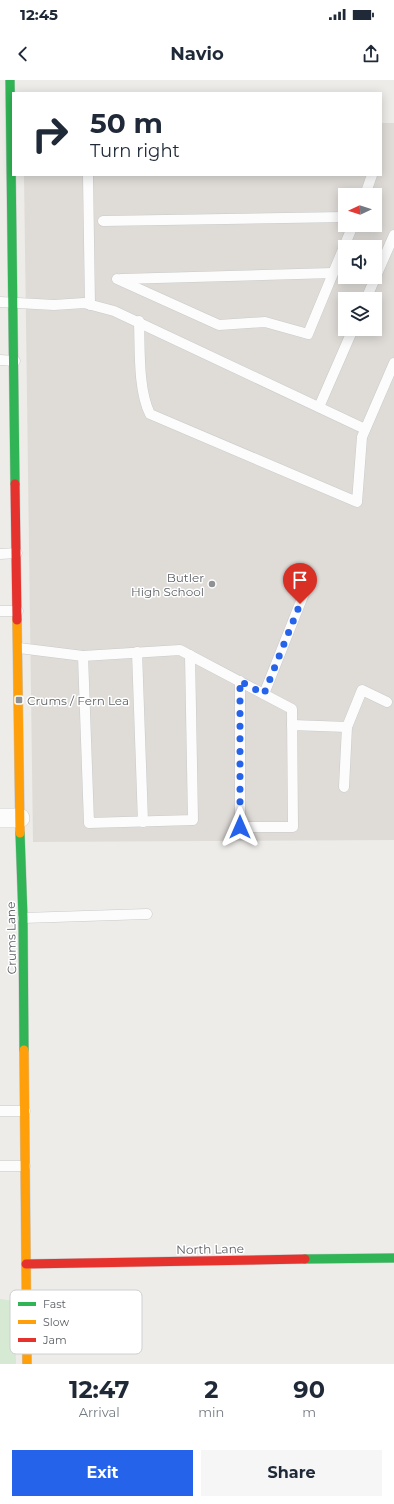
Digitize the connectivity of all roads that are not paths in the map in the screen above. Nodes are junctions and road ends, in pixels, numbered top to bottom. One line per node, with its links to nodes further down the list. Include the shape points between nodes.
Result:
1 (10, 80): 12 (main road, Crums Lane)
2 (88, 176): 13 (lane)
3 (372, 176): 4 (lane)
4 (367, 188)
5 (338, 217): 6 (lane)
6 (103, 221)
7 (350, 232): 9 (lane)
8 (394, 235): 10 (lane)
9 (333, 273): 9 (lane, via 308,334 265,322 219,325 117,279)
10 (369, 292)
11 (0, 302): 12 (lane)
12 (14, 302): 13 (lane); 17 (main road, Crums Lane)
13 (90, 304): 14 (lane)
14 (138, 321): 19 (lane); 20 (lane, via 142,382 145,404 150,414 356,502)
15 (350, 336): 19 (lane)
16 (0, 360): 17 (lane)
17 (15, 361): 21 (main road, Crums Lane)
18 (394, 363): 20 (lane)
19 (319, 407): 20 (lane)
20 (365, 429)
21 (17, 553): 22 (lane); 25 (main road, Crums Lane)
22 (0, 554)
23 (305, 591): 31 (lane)
24 (0, 611): 25 (lane)
25 (18, 611): 26 (main road, Crums Lane)
26 (19, 648): 29 (lane); 37 (main road, Crums Lane)
27 (137, 652): 28 (lane, via 180,650); 29 (lane); 38 (lane)
28 (190, 655): 30 (lane); 38 (lane, via 193,820)
29 (83, 656): 38 (lane, via 89,823)
30 (240, 681): 31 (lane); 33 (lane, via 240,827 293,827)
31 (264, 694): 33 (lane, via 292,709)
32 (387, 702): 34 (lane, via 362,690)
33 (292, 725): 34 (lane)
34 (347, 727): 35 (lane)
35 (344, 787)
36 (0, 818): 37 (street)
37 (20, 818): 40 (main road, Crums Lane)
38 (143, 822)
39 (147, 914): 40 (lane)
40 (23, 918): 42 (main road, Crums Lane)
41 (0, 1111): 42 (lane)
42 (25, 1111): 44 (main road, Crums Lane)
43 (0, 1166): 44 (lane)
44 (25, 1166): 46 (main road, Crums Lane)
45 (394, 1258): 46 (main road, North Lane)
46 (26, 1264): 47 (main road, Crums Lane)
47 (26, 1290)
48 (27, 1354): 49 (main road, Crums Lane)
49 (27, 1364)

